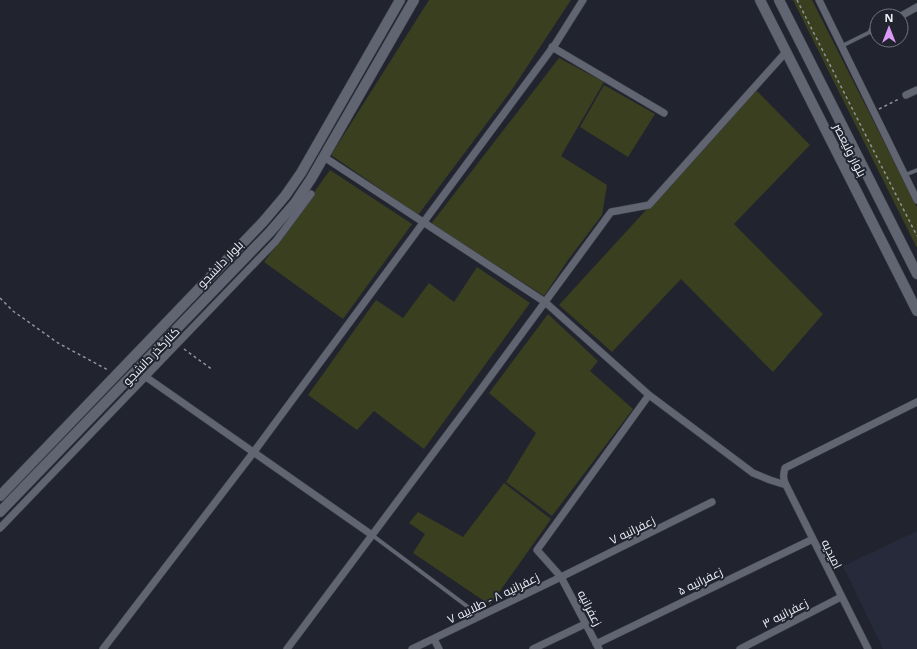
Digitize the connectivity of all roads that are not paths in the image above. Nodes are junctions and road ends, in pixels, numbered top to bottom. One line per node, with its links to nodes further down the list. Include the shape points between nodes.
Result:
1 (400, 0): 28 (main road, بلوار دانشجو, via 301,173 285,196)
2 (414, 0): 14 (main road, بلوار دانشجو)
3 (583, 0): 9 (street)
4 (760, 0): 10 (main road, بلوار ولیعصر)
5 (779, 0): 20 (main road, بلوار ولیعصر)
6 (819, 0): 8 (street)
7 (869, 33): 8 (lane)
8 (842, 46): 16 (street)
9 (552, 47): 13 (street); 19 (street)
10 (786, 52): 21 (street, via 649,205 611,212); 22 (main road, بلوار ولیعصر)
11 (917, 90): 12 (street)
12 (906, 95)
13 (664, 113)
14 (324, 157): 19 (street); 30 (main road, بلوار دانشجو, via 295,203 270,232)
15 (917, 170): 16 (lane)
16 (905, 176): 18 (street)
17 (311, 194): 23 (street, کنارگذر دانشجو, via 276,241)
18 (917, 200)
19 (423, 222): 21 (street); 26 (street)
20 (917, 274)
21 (545, 302): 24 (street); 32 (street)
22 (917, 311)
23 (146, 377): 26 (street); 31 (street, کنارگذر دانشجو)
24 (649, 395): 27 (street, via 753,472); 34 (street, زعفرانیه, via 537,550)
25 (917, 402): 27 (street, امیدیه, via 785,468 783,476)
26 (253, 453): 32 (street); 40 (street)
27 (786, 485): 33 (street, امیدیه)
28 (0, 496)
29 (712, 502): 34 (street, زعفرانیه ۷)
30 (0, 512)
31 (0, 528)
32 (372, 535): 36 (lane); 41 (street)
33 (813, 539): 35 (street, امیدیه); 39 (street, زعفرانیه ۵)
34 (561, 577): 36 (street, زعفرانیه ۸ - طلاییه ۷); 37 (street, زعفرانیه)
35 (841, 597): 45 (street, زعفرانیه ۳); 46 (street, امیدیه)
36 (480, 616): 38 (street, زعفرانیه ۸ - طلاییه ۷)
37 (585, 624): 39 (street, زعفرانیه); 44 (street)
38 (434, 639): 42 (street, زعفرانیه ۸ - طلاییه ۷); 43 (street)
39 (597, 646)
40 (103, 649)
41 (287, 649)
42 (412, 649)
43 (439, 649)
44 (533, 649)
45 (740, 649)
46 (868, 649)

